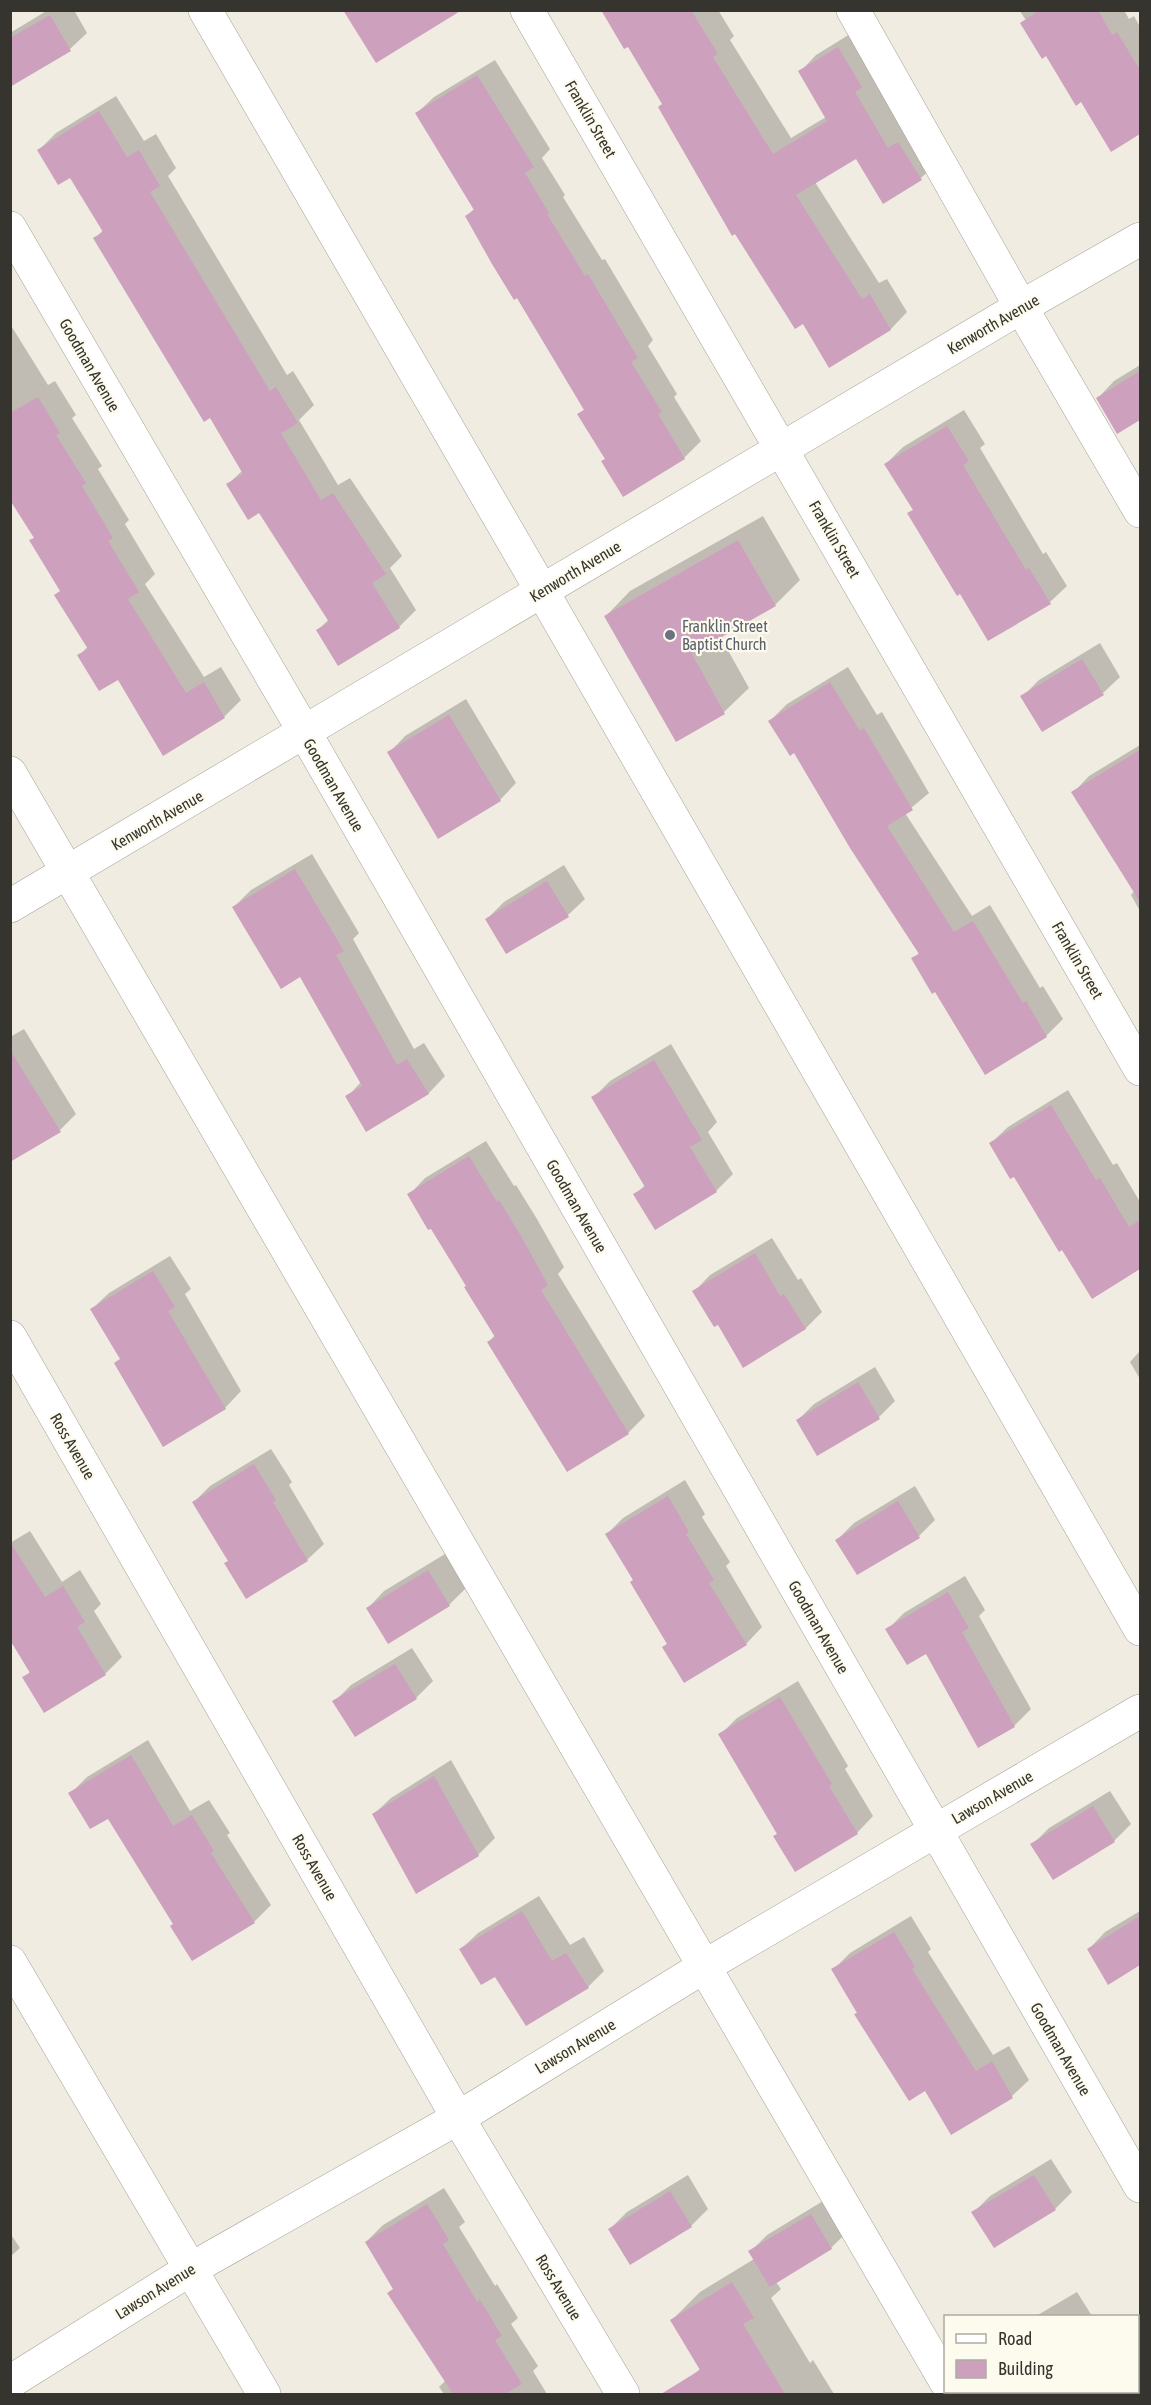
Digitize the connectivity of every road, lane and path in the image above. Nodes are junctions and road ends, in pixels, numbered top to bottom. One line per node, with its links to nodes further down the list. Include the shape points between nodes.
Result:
1 (205, 10): 9 (street)
2 (527, 10): 7 (street, Franklin Street)
3 (853, 10): 6 (street)
4 (10, 228): 10 (street, Goodman Avenue)
5 (1140, 239): 6 (street, Kenworth Avenue)
6 (1021, 307): 7 (street, Kenworth Avenue); 8 (street)
7 (783, 448): 9 (street, Kenworth Avenue); 14 (street, Franklin Street)
8 (1140, 510)
9 (542, 591): 10 (street, Kenworth Avenue); 16 (street)
10 (305, 733): 12 (street, Kenworth Avenue); 18 (street, Goodman Avenue)
11 (10, 773): 12 (street)
12 (68, 872): 13 (street, Kenworth Avenue); 20 (street)
13 (10, 906)
14 (1140, 1069)
15 (10, 1337): 21 (street, Ross Avenue)
16 (1140, 1629)
17 (1140, 1711): 18 (street, Lawson Avenue)
18 (935, 1830): 20 (street, Lawson Avenue); 22 (street, Goodman Avenue)
19 (10, 1962): 23 (street)
20 (705, 1966): 21 (street, Lawson Avenue); 24 (street)
21 (458, 2118): 23 (street, Lawson Avenue); 27 (street, Ross Avenue)
22 (1140, 2186)
23 (189, 2270): 25 (street, Lawson Avenue); 26 (street)
24 (944, 2380)
25 (10, 2382)
26 (264, 2394)
27 (623, 2394)

